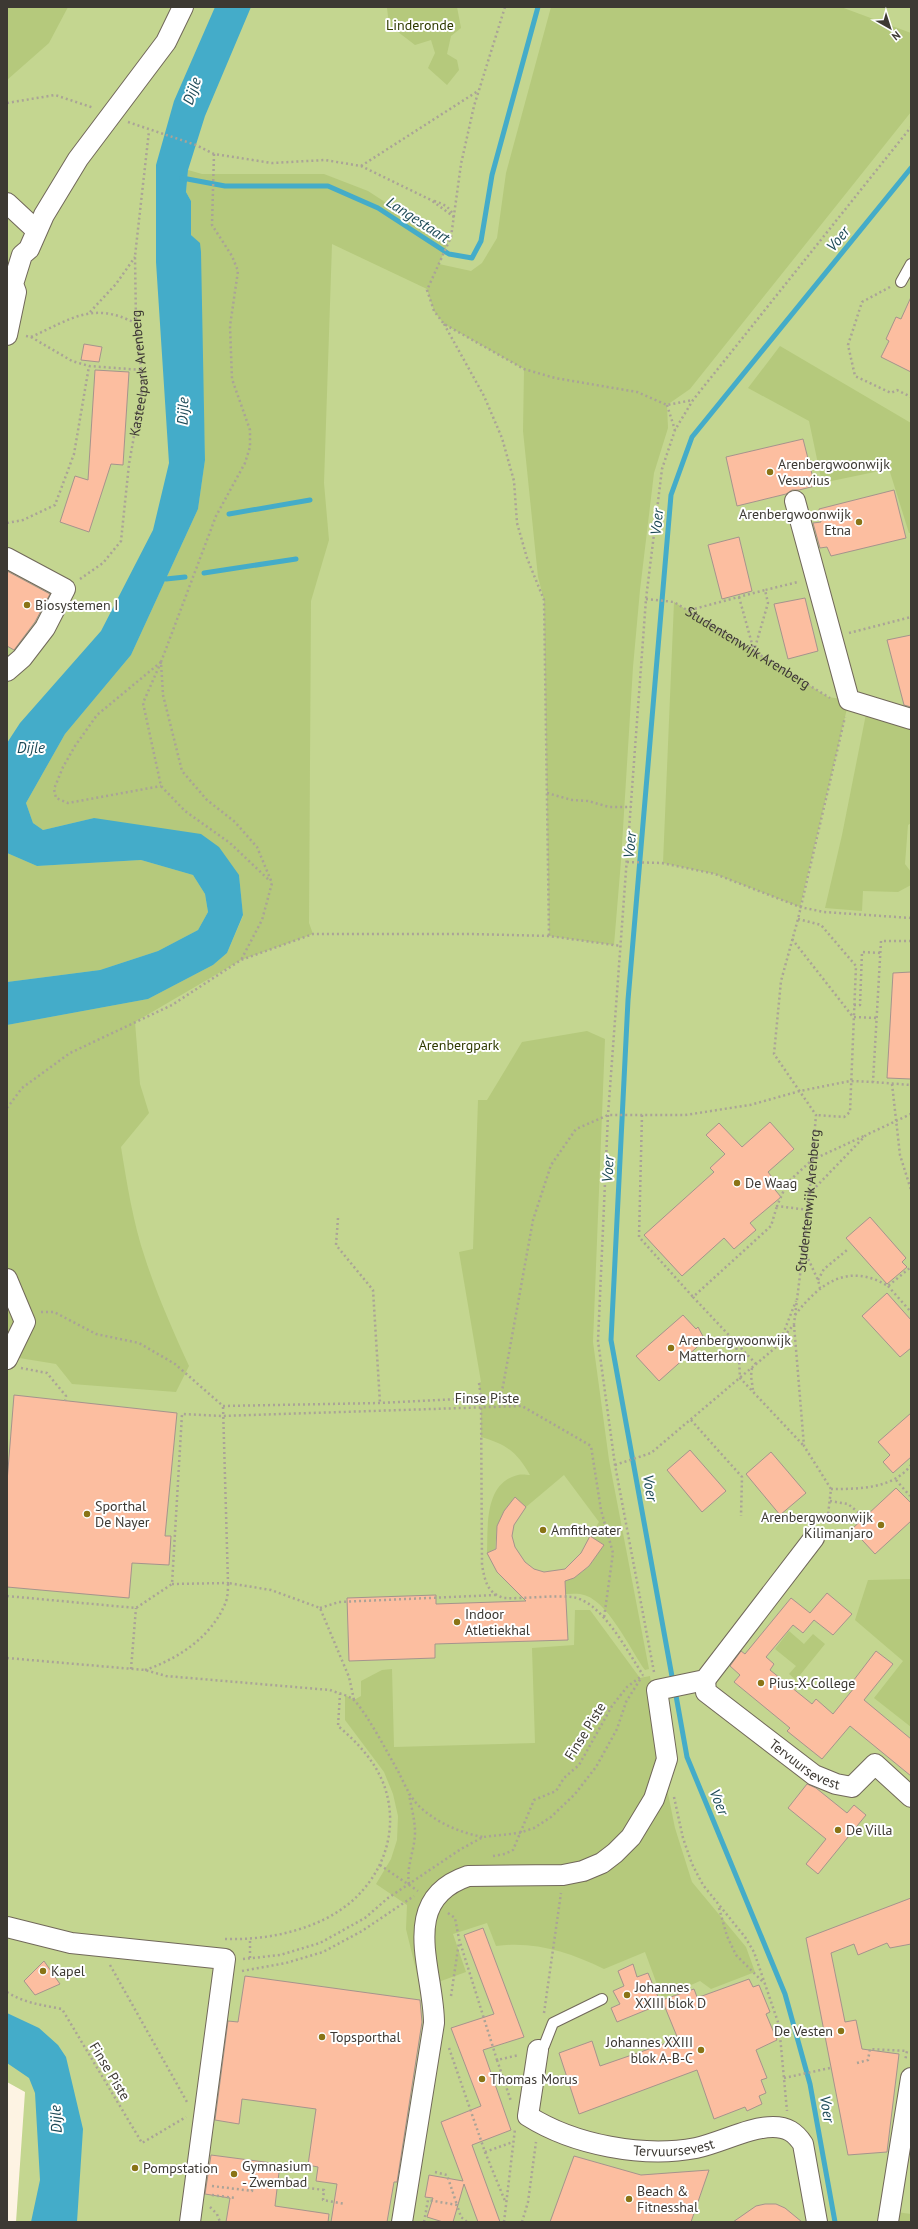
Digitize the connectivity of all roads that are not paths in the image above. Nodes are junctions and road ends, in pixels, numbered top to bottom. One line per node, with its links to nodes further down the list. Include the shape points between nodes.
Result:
1 (183, 7): 3 (street, via 166,42 78,159)
2 (7, 203): 3 (street)
3 (36, 230): 6 (street, via 29,249 32,258 22,287 16,292)
4 (911, 264): 5 (lane)
5 (901, 282)
6 (7, 334)
7 (795, 501): 10 (street, via 848,700)
8 (7, 558): 9 (street, via 65,589 45,628 22,658)
9 (8, 668)
10 (911, 719)
11 (7, 1280): 12 (street, via 25,1322)
12 (10, 1363)
13 (814, 1538): 14 (street)
14 (698, 1681): 15 (street, Tervuursevest, via 706,1692 814,1775 852,1787 875,1764); 21 (street, via 655,1681 667,1759 654,1799 631,1837 615,1853 602,1863 564,1875 468,1876 455,1880 432,1900 424,1930 424,1944 434,2004 434,2023)
15 (911, 1798)
16 (7, 1927): 20 (street, via 71,1943 225,1959)
17 (602, 1999): 18 (lane, via 553,2023 544,2046)
18 (538, 2050): 22 (street, Tervuursevest, via 528,2116 583,2141 612,2148 666,2150 696,2148 772,2127 788,2128 796,2134 802,2144)
19 (911, 2078): 23 (street)
20 (190, 2222)
21 (402, 2222)
22 (817, 2222)
23 (888, 2222)

